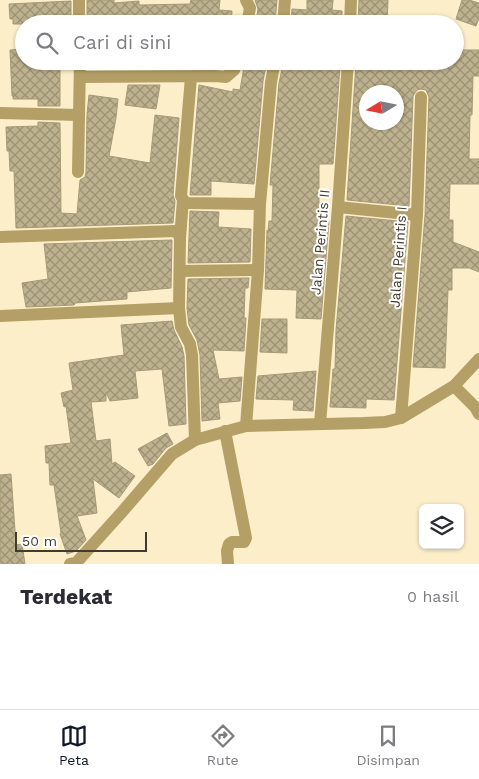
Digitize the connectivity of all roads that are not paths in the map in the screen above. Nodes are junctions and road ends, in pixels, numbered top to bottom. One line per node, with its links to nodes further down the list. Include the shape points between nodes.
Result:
1 (79, 0): 5 (street)
2 (246, 0): 6 (street)
3 (285, 0): 7 (street)
4 (351, 0): 8 (street)
5 (79, 15)
6 (249, 15)
7 (284, 15)
8 (350, 15)
9 (80, 70): 13 (street)
10 (234, 70): 14 (street, via 226,77)
11 (273, 70): 20 (street)
12 (347, 70): 21 (street, Jalan Perintis II)
13 (80, 77): 14 (street); 17 (street)
14 (191, 77): 19 (street)
15 (421, 97): 22 (street, Jalan Perintis I)
16 (0, 113): 17 (street)
17 (79, 115): 18 (street)
18 (78, 172)
19 (183, 200): 20 (street, via 188,203); 24 (street)
20 (260, 204): 25 (street)
21 (338, 207): 22 (street); 33 (street, Jalan Perintis II)
22 (417, 215): 32 (street, Jalan Perintis I)
23 (0, 237): 24 (street, via 175,230)
24 (180, 238): 26 (street)
25 (258, 270): 26 (street); 34 (street)
26 (180, 271): 27 (street)
27 (179, 308): 28 (street); 36 (street, via 181,327 192,355)
28 (0, 316)
29 (479, 359): 30 (street)
30 (454, 386): 31 (street); 32 (street)
31 (479, 414)
32 (401, 418): 33 (street, via 385,422)
33 (320, 424): 34 (street)
34 (246, 426): 35 (street)
35 (225, 431): 36 (street); 38 (street, via 246,538 244,542 229,544)
36 (195, 440): 37 (street, via 172,454)
37 (75, 564)
38 (228, 564)

